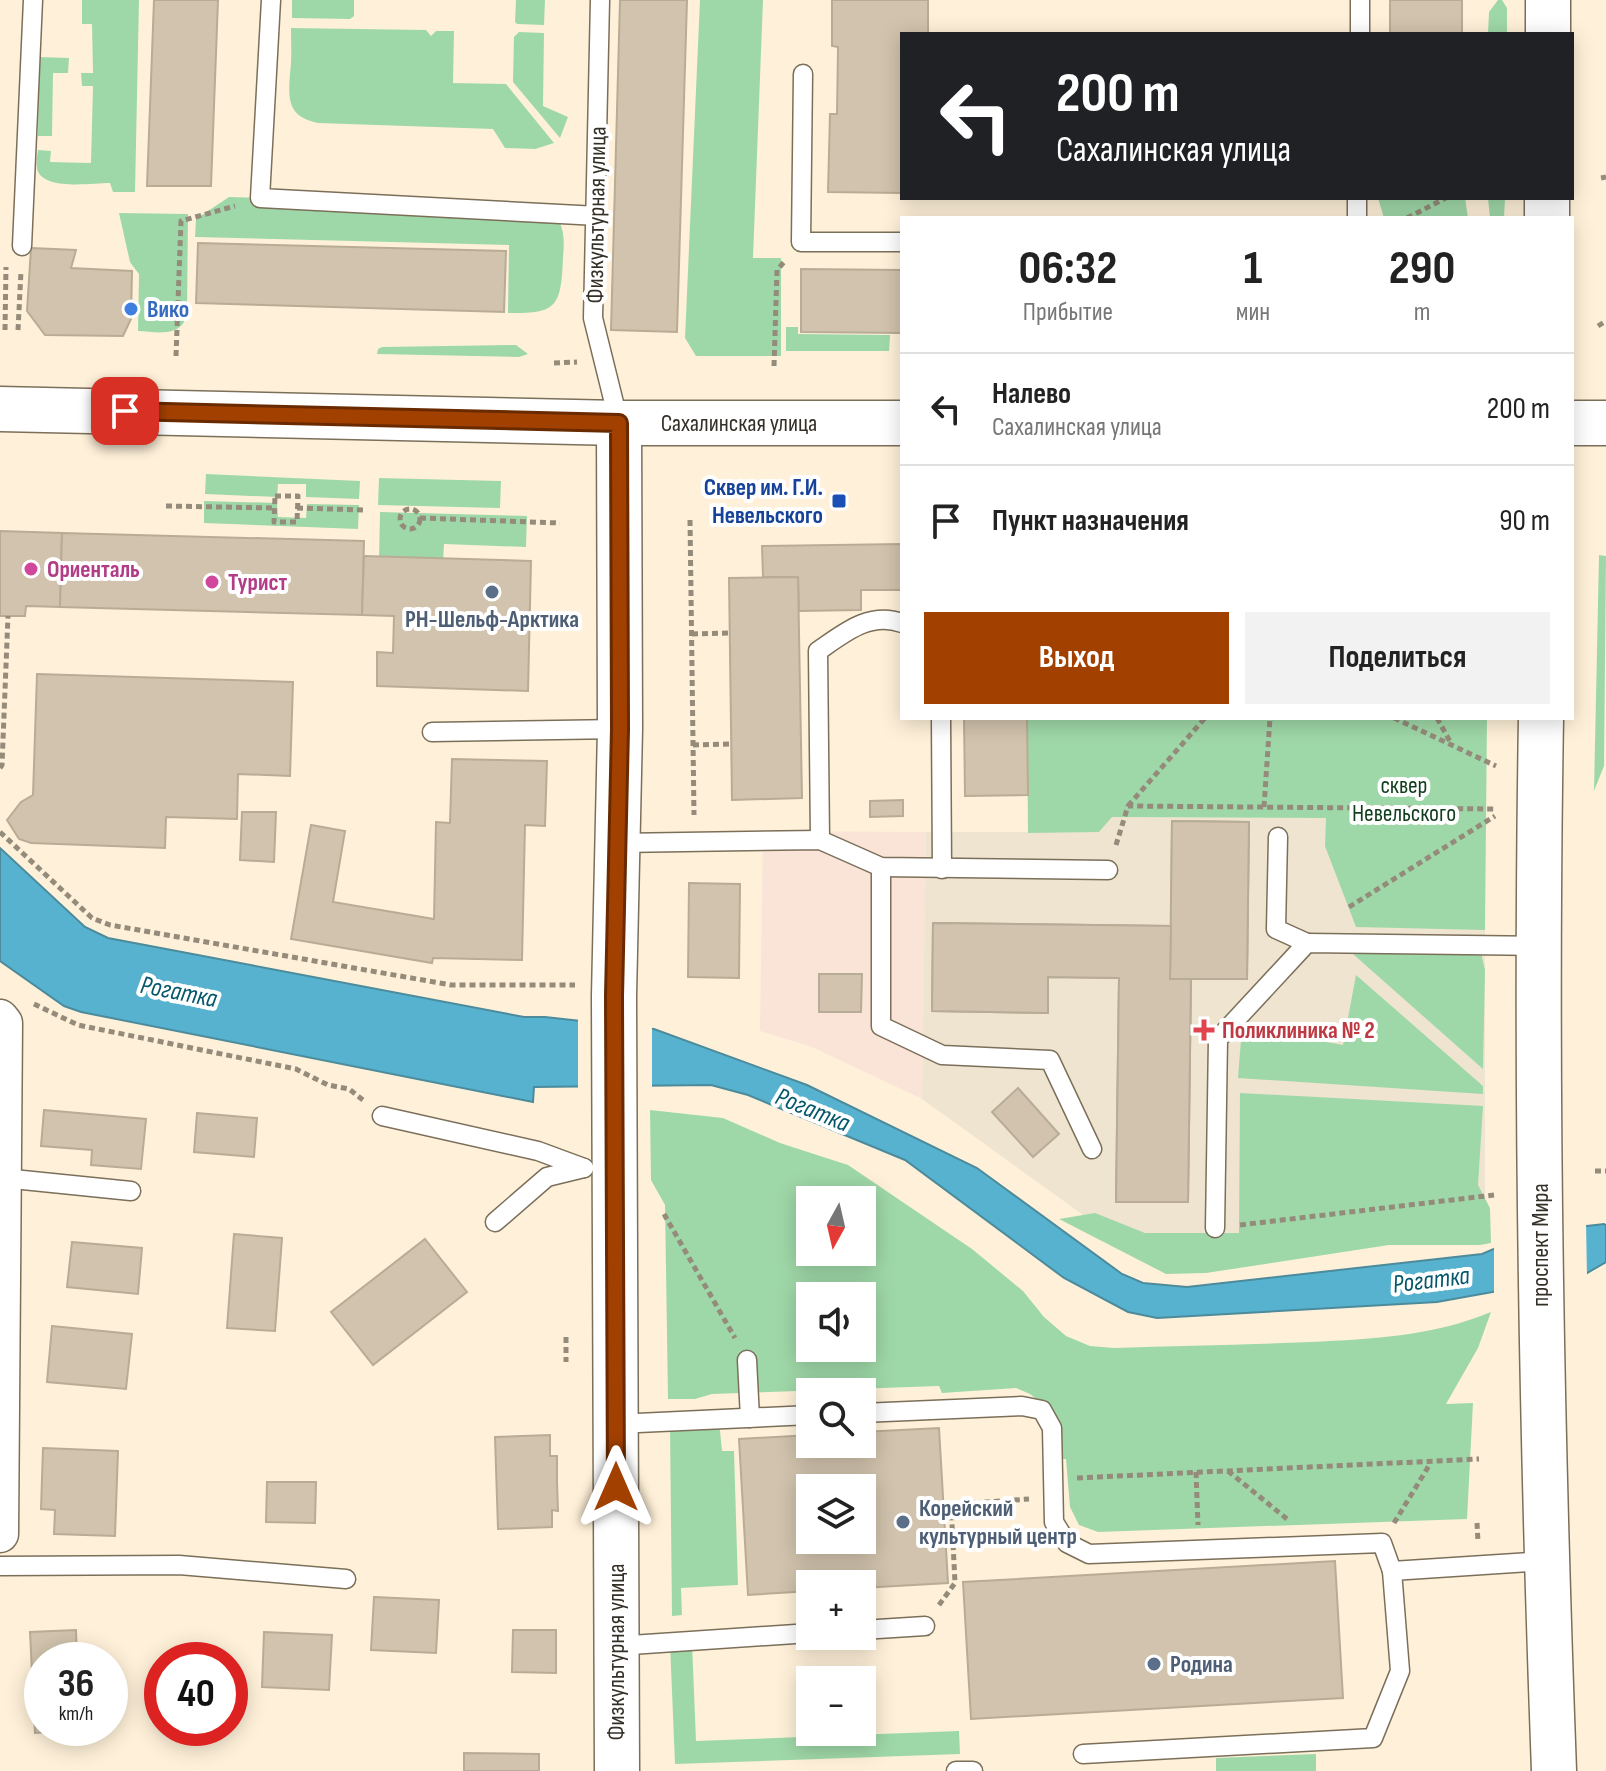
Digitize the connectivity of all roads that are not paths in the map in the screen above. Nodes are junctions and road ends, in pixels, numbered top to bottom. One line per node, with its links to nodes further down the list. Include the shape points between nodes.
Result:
1 (33, 0): 11 (lane)
2 (271, 0): 9 (lane, via 260,198)
3 (600, 0): 9 (lane, Физкультурная улица)
4 (1360, 0): 6 (lane)
5 (1548, 0): 7 (main road)
6 (1360, 32)
7 (1548, 32)
8 (803, 74): 10 (lane, via 801,242)
9 (598, 216): 13 (lane, Физкультурная улица, via 593,318)
10 (900, 242)
11 (22, 246)
12 (0, 409): 13 (main road, Сахалинская улица)
13 (619, 423): 14 (main road, Сахалинская улица); 20 (main road, Физкультурная улица)
14 (900, 423)
15 (1574, 423): 16 (main road)
16 (1606, 423)
17 (900, 622): 23 (lane, via 859,623 818,651)
18 (941, 720): 26 (lane)
19 (1541, 720): 29 (main road, проспект Мира)
20 (620, 729): 21 (lane); 24 (main road, Физкультурная улица)
21 (432, 732)
22 (1278, 837): 28 (lane, via 1276,929)
23 (820, 840): 24 (lane); 25 (lane)
24 (619, 843): 33 (main road, Физкультурная улица, via 599,991 615,1117)
25 (881, 867): 26 (lane); 32 (lane, via 881,1026 942,1055 1050,1060)
26 (942, 869): 27 (lane)
27 (1108, 870)
28 (1307, 943): 29 (lane); 37 (lane, via 1218,1039)
29 (1537, 946): 44 (main road, проспект Мира)
30 (12, 1015): 34 (street)
31 (382, 1116): 33 (lane)
32 (1092, 1149)
33 (599, 1169): 36 (lane, via 547,1177); 42 (main road, Физкультурная улица)
34 (3, 1178): 35 (lane); 43 (street)
35 (131, 1191)
36 (495, 1222)
37 (1215, 1228)
38 (747, 1360): 41 (lane)
39 (876, 1412): 46 (lane, via 1022,1406 1042,1410 1052,1428 1054,1522 1067,1543 1089,1554 1382,1543)
40 (796, 1416): 41 (lane)
41 (750, 1418): 42 (lane)
42 (616, 1424): 51 (main road, Физкультурная улица)
43 (0, 1534)
44 (1546, 1561): 46 (lane); 56 (main road, проспект Мира)
45 (0, 1566): 47 (lane, via 179,1565)
46 (1392, 1571): 52 (lane, via 1400,1671 1373,1738)
47 (346, 1579)
48 (925, 1626): 49 (lane)
49 (876, 1629)
50 (796, 1634): 51 (lane)
51 (616, 1646): 53 (main road, Физкультурная улица)
52 (1083, 1754)
53 (617, 1771)
54 (956, 1771): 55 (lane)
55 (973, 1771)
56 (1554, 1771)

